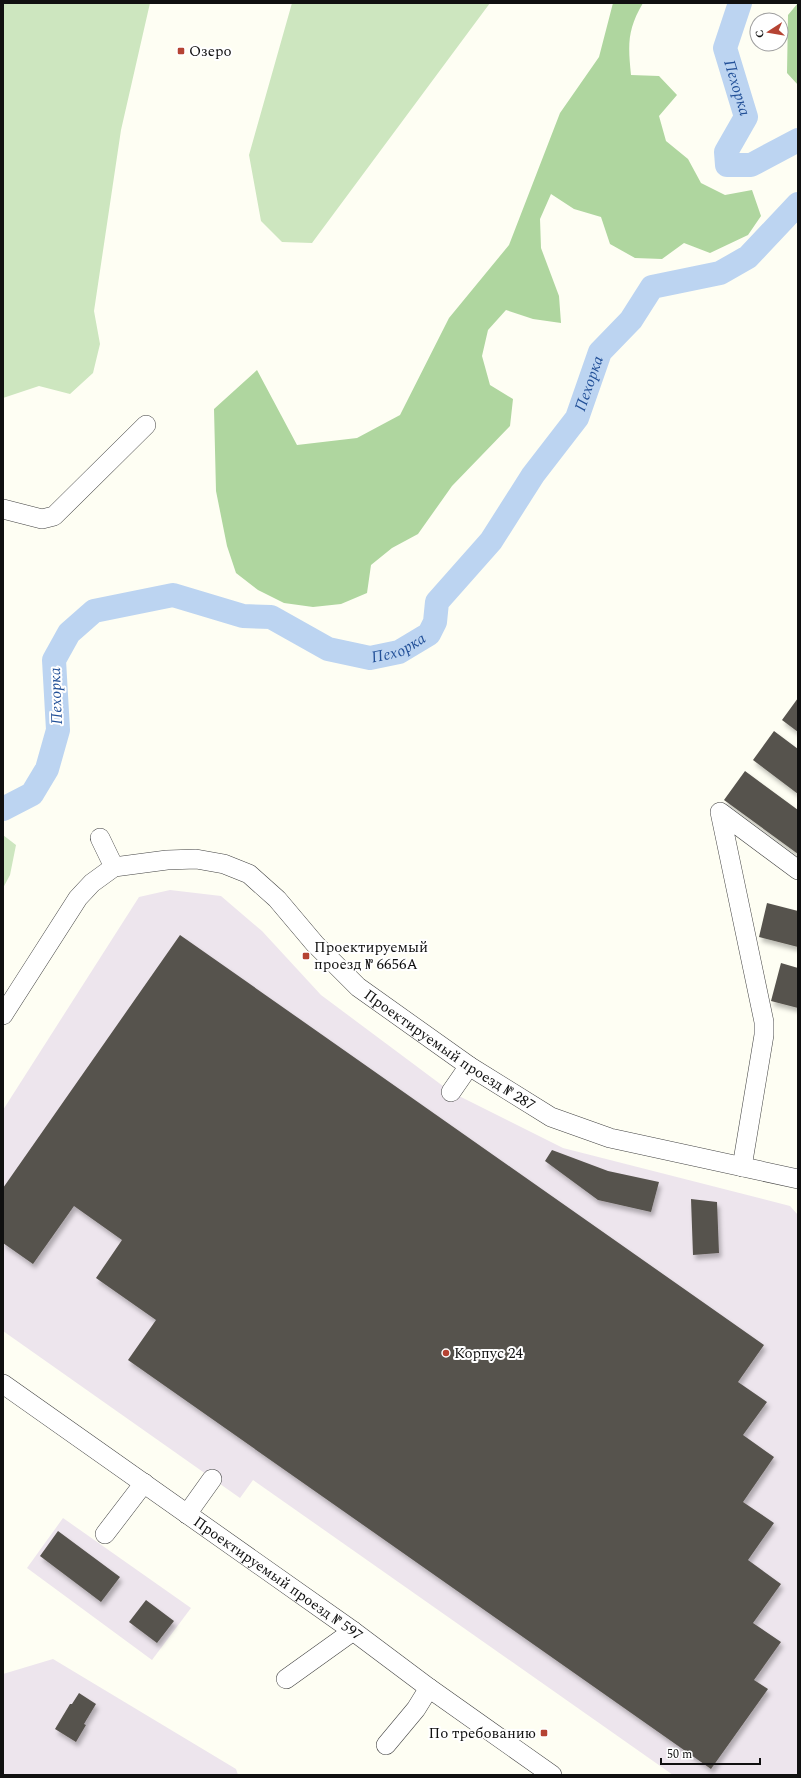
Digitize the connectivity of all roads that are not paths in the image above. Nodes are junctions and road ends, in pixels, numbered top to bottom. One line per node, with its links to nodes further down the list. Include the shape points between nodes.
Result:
1 (146, 425): 2 (street, via 54,516 42,519)
2 (3, 509)
3 (100, 838): 4 (street)
4 (114, 867): 6 (street, Проектируемый проезд № 287, via 92,883 78,898); 7 (street, Проектируемый проезд № 287, via 196,859 224,864 249,874 277,899 315,944 358,987)
5 (798, 870): 9 (street, via 720,812 764,1022)
6 (3, 1015)
7 (469, 1066): 8 (street); 9 (street, Проектируемый проезд № 287, via 551,1117 610,1138)
8 (451, 1092)
9 (742, 1167): 10 (street, Проектируемый проезд № 287)
10 (798, 1179)
11 (3, 1384): 13 (street, Проектируемый проезд № 597)
12 (212, 1478): 14 (street)
13 (144, 1483): 14 (street, Проектируемый проезд № 597); 15 (street)
14 (187, 1514): 16 (street, Проектируемый проезд № 597)
15 (105, 1534)
16 (353, 1631): 17 (street); 18 (street, Проектируемый проезд № 597)
17 (286, 1679)
18 (428, 1688): 19 (street, via 416,1709); 20 (street, Проектируемый проезд № 597)
19 (386, 1745)
20 (552, 1775)

